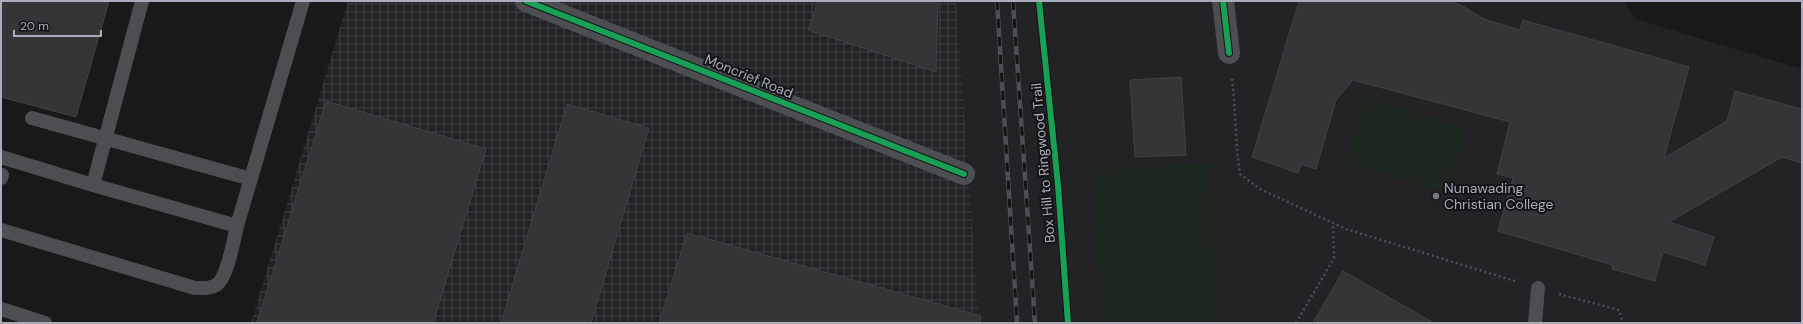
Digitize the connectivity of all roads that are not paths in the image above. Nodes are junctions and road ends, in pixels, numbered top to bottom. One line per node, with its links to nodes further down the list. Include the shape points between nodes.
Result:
1 (142, 1): 7 (lane)
2 (303, 1): 10 (lane)
3 (526, 1): 9 (street, Moncrief Road)
4 (1223, 1): 5 (street)
5 (1229, 53)
6 (32, 118): 7 (lane)
7 (105, 138): 10 (lane); 11 (lane)
8 (1, 157): 11 (lane)
9 (964, 174)
10 (251, 179): 12 (lane)
11 (93, 185): 12 (lane)
12 (237, 226): 13 (lane, via 223,277 217,285 201,288)
13 (1, 230)
14 (1538, 288): 17 (lane)
15 (1, 309): 16 (lane)
16 (45, 323)
17 (1535, 323)

